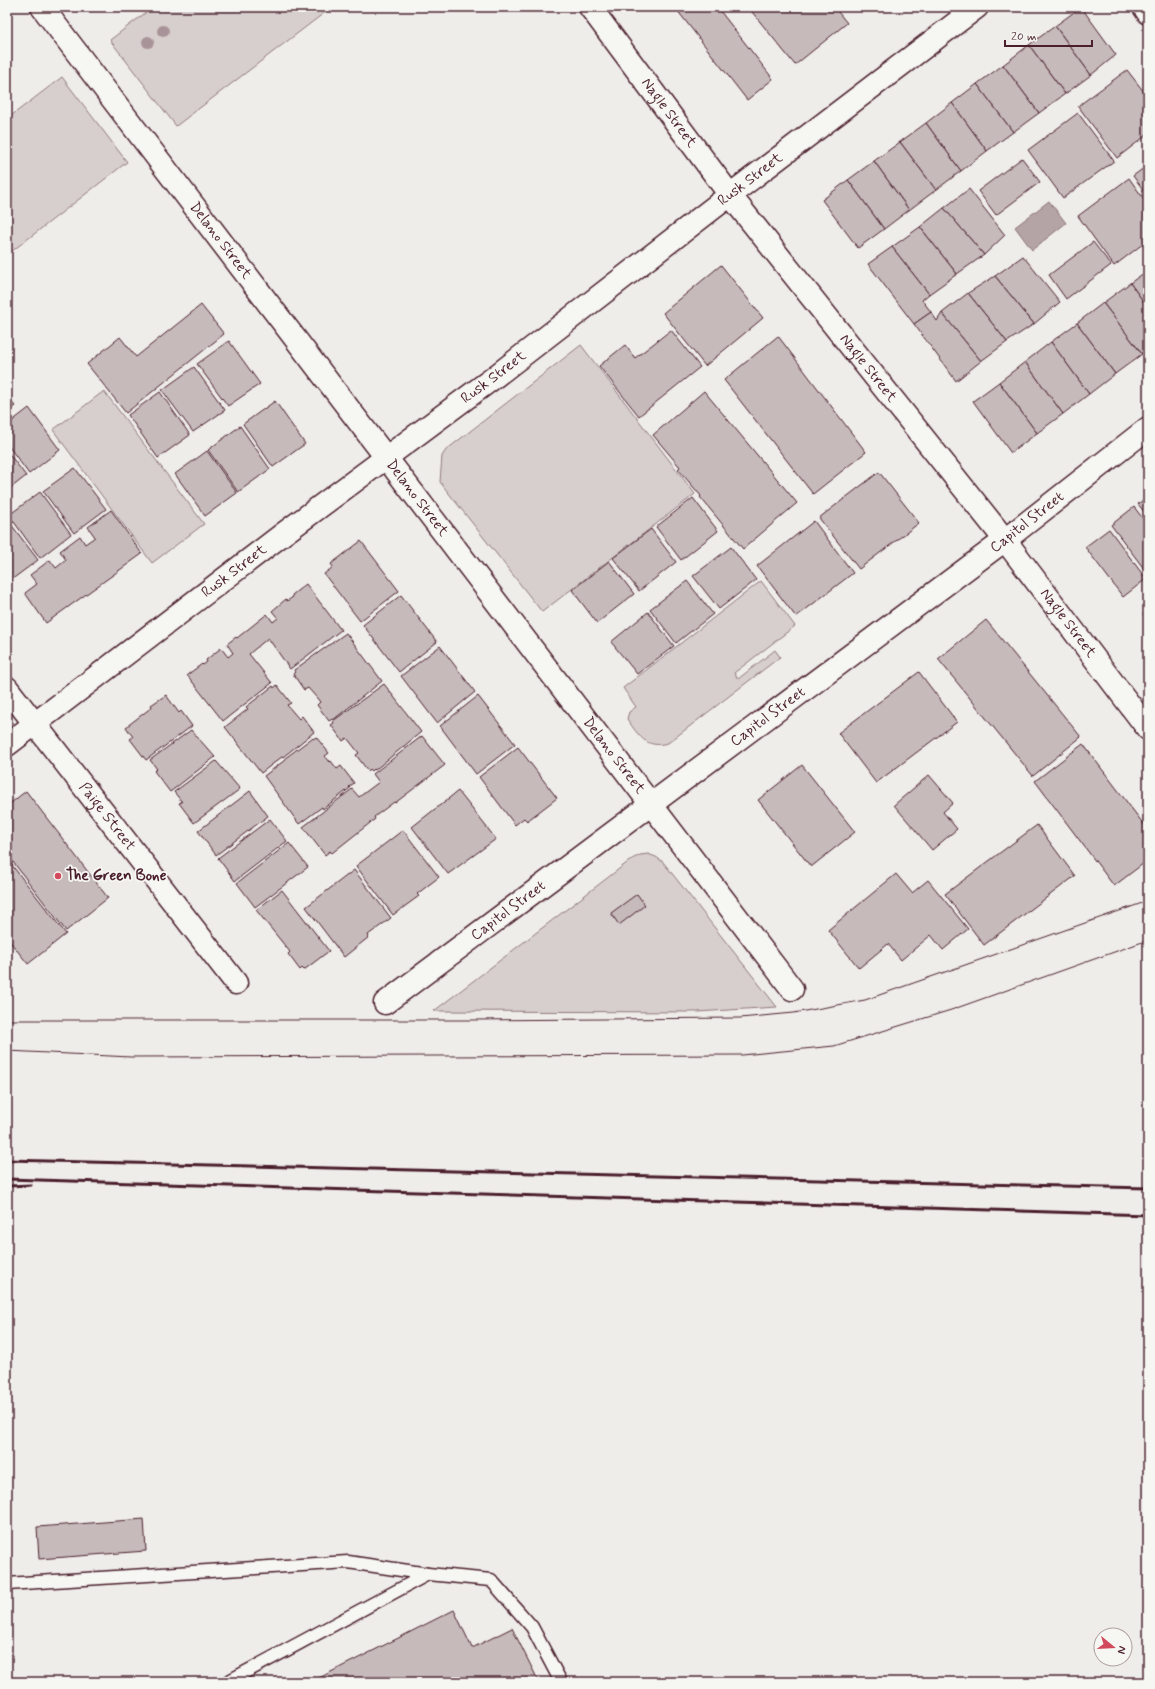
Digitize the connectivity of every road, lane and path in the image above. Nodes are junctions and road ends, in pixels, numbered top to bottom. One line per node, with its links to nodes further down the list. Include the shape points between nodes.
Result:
1 (42, 7): 8 (street, Delano Street)
2 (590, 7): 6 (street, Nagle Street)
3 (977, 7): 6 (street, Rusk Street)
4 (1144, 7): 5 (street)
5 (1148, 13)
6 (730, 195): 8 (street, Rusk Street); 9 (street, Nagle Street)
7 (1148, 428): 9 (street, Capitol Street)
8 (386, 458): 11 (street, Rusk Street); 14 (street, Delano Street)
9 (1005, 540): 12 (street, Nagle Street); 14 (street, Capitol Street)
10 (7, 688): 11 (street, Paige Street)
11 (34, 724): 13 (street, Rusk Street); 15 (street, Paige Street)
12 (1148, 729)
13 (7, 745)
14 (651, 804): 16 (street, Delano Street); 17 (street, Capitol Street)
15 (236, 983)
16 (792, 989)
17 (385, 1003)
18 (428, 1574): 19 (lane, via 348,1562); 20 (lane); 21 (lane, via 491,1580 532,1627)
19 (7, 1584)
20 (227, 1682)
21 (561, 1682)

